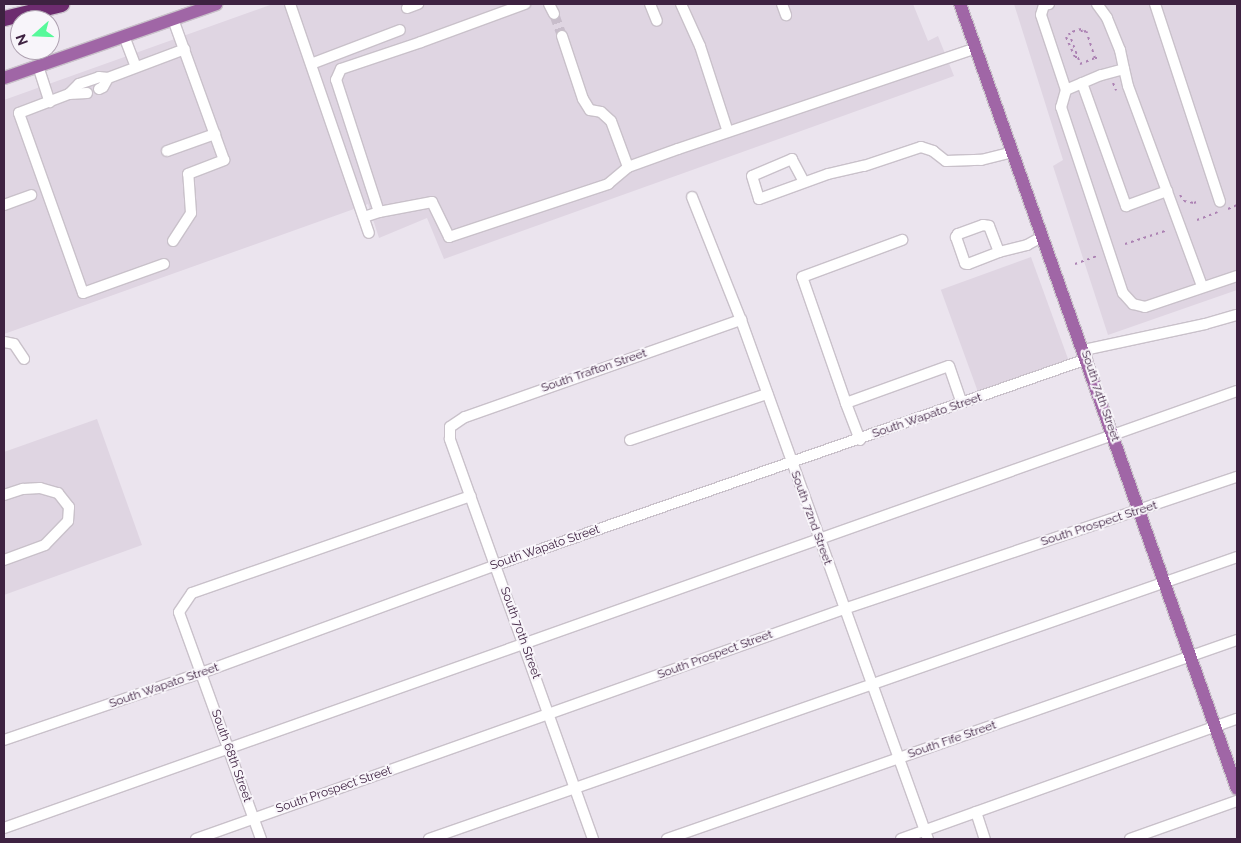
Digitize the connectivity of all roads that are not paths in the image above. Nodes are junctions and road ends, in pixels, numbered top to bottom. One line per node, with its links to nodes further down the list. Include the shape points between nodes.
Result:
1 (61, 4): 17 (highway)
2 (216, 4): 18 (main road)
3 (290, 4): 25 (street)
4 (418, 4): 14 (street)
5 (525, 4): 48 (street, via 341,68 336,80)
6 (549, 4): 15 (street)
7 (650, 4): 19 (street)
8 (682, 4): 37 (street, via 700,46)
9 (782, 4): 16 (street)
10 (960, 4): 23 (main road, South 74th Street)
11 (1049, 4): 33 (street, via 1044,5 1041,15)
12 (1097, 4): 28 (street, via 1107,18)
13 (1155, 4): 46 (street)
14 (407, 8)
15 (554, 14)
16 (786, 15)
17 (4, 18)
18 (173, 19): 21 (main road); 24 (street)
19 (657, 21)
20 (400, 30): 25 (street)
21 (124, 36): 26 (main road); 27 (street)
22 (562, 36): 41 (street, via 583,99 590,110 601,112 611,121)
23 (976, 48): 37 (street); 40 (main road, South 74th Street)
24 (185, 50): 27 (street); 38 (street)
25 (311, 64): 49 (street)
26 (38, 66): 29 (main road); 36 (street)
27 (136, 67): 30 (street)
28 (1124, 69): 31 (street); 43 (street, via 1128,86)
29 (4, 78)
30 (108, 78): 32 (street); 34 (street, via 99,77 78,84)
31 (1082, 83): 33 (street); 43 (street, via 1126,206)
32 (99, 89)
33 (1066, 90): 57 (street, via 1061,107 1122,293 1133,304 1145,307 1188,294)
34 (69, 94): 35 (street); 36 (street)
35 (86, 94)
36 (50, 102): 55 (street, via 19,113 83,293)
37 (728, 132): 41 (street)
38 (214, 134): 39 (street); 53 (street, via 224,160 188,174 191,212)
39 (167, 151)
40 (1013, 152): 42 (street, via 981,160 946,161 921,147); 51 (main road, South 74th Street)
41 (628, 167): 48 (street, via 608,184 449,237 432,202)
42 (804, 182): 42 (street, via 759,199 752,176 792,159)
43 (1172, 191): 57 (street)
44 (31, 195): 47 (street)
45 (692, 197): 59 (street, South 72nd Street)
46 (1220, 202)
47 (4, 205)
48 (379, 212): 49 (street)
49 (364, 217): 50 (street)
50 (369, 233)
51 (1043, 236): 54 (street, via 1027,245); 61 (main road, South 74th Street)
52 (902, 240): 65 (street, via 802,277)
53 (173, 241)
54 (998, 252): 54 (street, via 968,264 956,237 983,225 989,226)
55 (164, 264)
56 (1237, 276): 57 (street)
57 (1202, 286)
58 (1237, 315): 61 (street, South Wapato Street)
59 (741, 320): 64 (street, South 72nd Street); 67 (street, South Trafton Street, via 465,416)
60 (4, 342): 62 (street, via 14,344)
61 (1085, 355): 66 (street, South Wapato Street); 68 (main road, South 74th Street)
62 (24, 359)
63 (1237, 391): 68 (street)
64 (767, 394): 69 (street); 71 (street, South 72nd Street)
65 (846, 403): 66 (street, via 948,366); 70 (street)
66 (962, 403): 70 (street, South Wapato Street)
67 (450, 427): 74 (street, South 70th Street, via 450,440)
68 (1113, 434): 75 (main road, South 74th Street); 76 (street)
69 (630, 440)
70 (860, 440): 71 (street, South Wapato Street)
71 (792, 464): 76 (street, South 72nd Street); 79 (street, South Wapato Street)
72 (1237, 477): 75 (street, South Prospect Street)
73 (4, 495): 78 (street, via 40,488 58,493 69,507 68,521 45,545)
74 (471, 496): 79 (street, South 70th Street); 85 (street, South 68th Street, via 192,592 179,612)
75 (1140, 511): 80 (main road, South 74th Street); 81 (street, South Prospect Street)
76 (818, 538): 81 (street, South 72nd Street); 83 (street)
77 (1237, 557): 80 (street)
78 (4, 560)
79 (496, 565): 83 (street, South 70th Street); 85 (street, South Wapato Street)
80 (1165, 582): 84 (main road, South 74th Street); 86 (street)
81 (844, 608): 86 (street, South 72nd Street); 87 (street, South Prospect Street)
82 (1237, 640): 84 (street, South Fife Street)
83 (523, 642): 87 (street, South 70th Street); 91 (street)
84 (1191, 657): 89 (main road, South 74th Street); 92 (street, South Fife Street)
85 (201, 673): 90 (street, South Wapato Street); 91 (street, South 68th Street)
86 (872, 686): 92 (street, South 72nd Street); 93 (street)
87 (549, 714): 93 (street, South 70th Street); 97 (street, South Prospect Street)
88 (1237, 719): 89 (street)
89 (1216, 726): 94 (main road, South 74th Street); 96 (street)
90 (4, 740)
91 (228, 747): 97 (street, South 68th Street); 98 (street)
92 (898, 759): 99 (street, South 72nd Street); 104 (street, South Fife Street)
93 (575, 788): 102 (street); 103 (street, South 70th Street)
94 (1237, 788)
95 (1237, 801): 107 (street)
96 (976, 812): 99 (street); 106 (street)
97 (254, 819): 100 (street, South Prospect Street); 101 (street, South 68th Street)
98 (4, 828)
99 (926, 835): 105 (street)
100 (196, 839)
101 (261, 839)
102 (429, 839)
103 (593, 839)
104 (667, 839)
105 (901, 839)
106 (985, 839)
107 (1130, 839)

